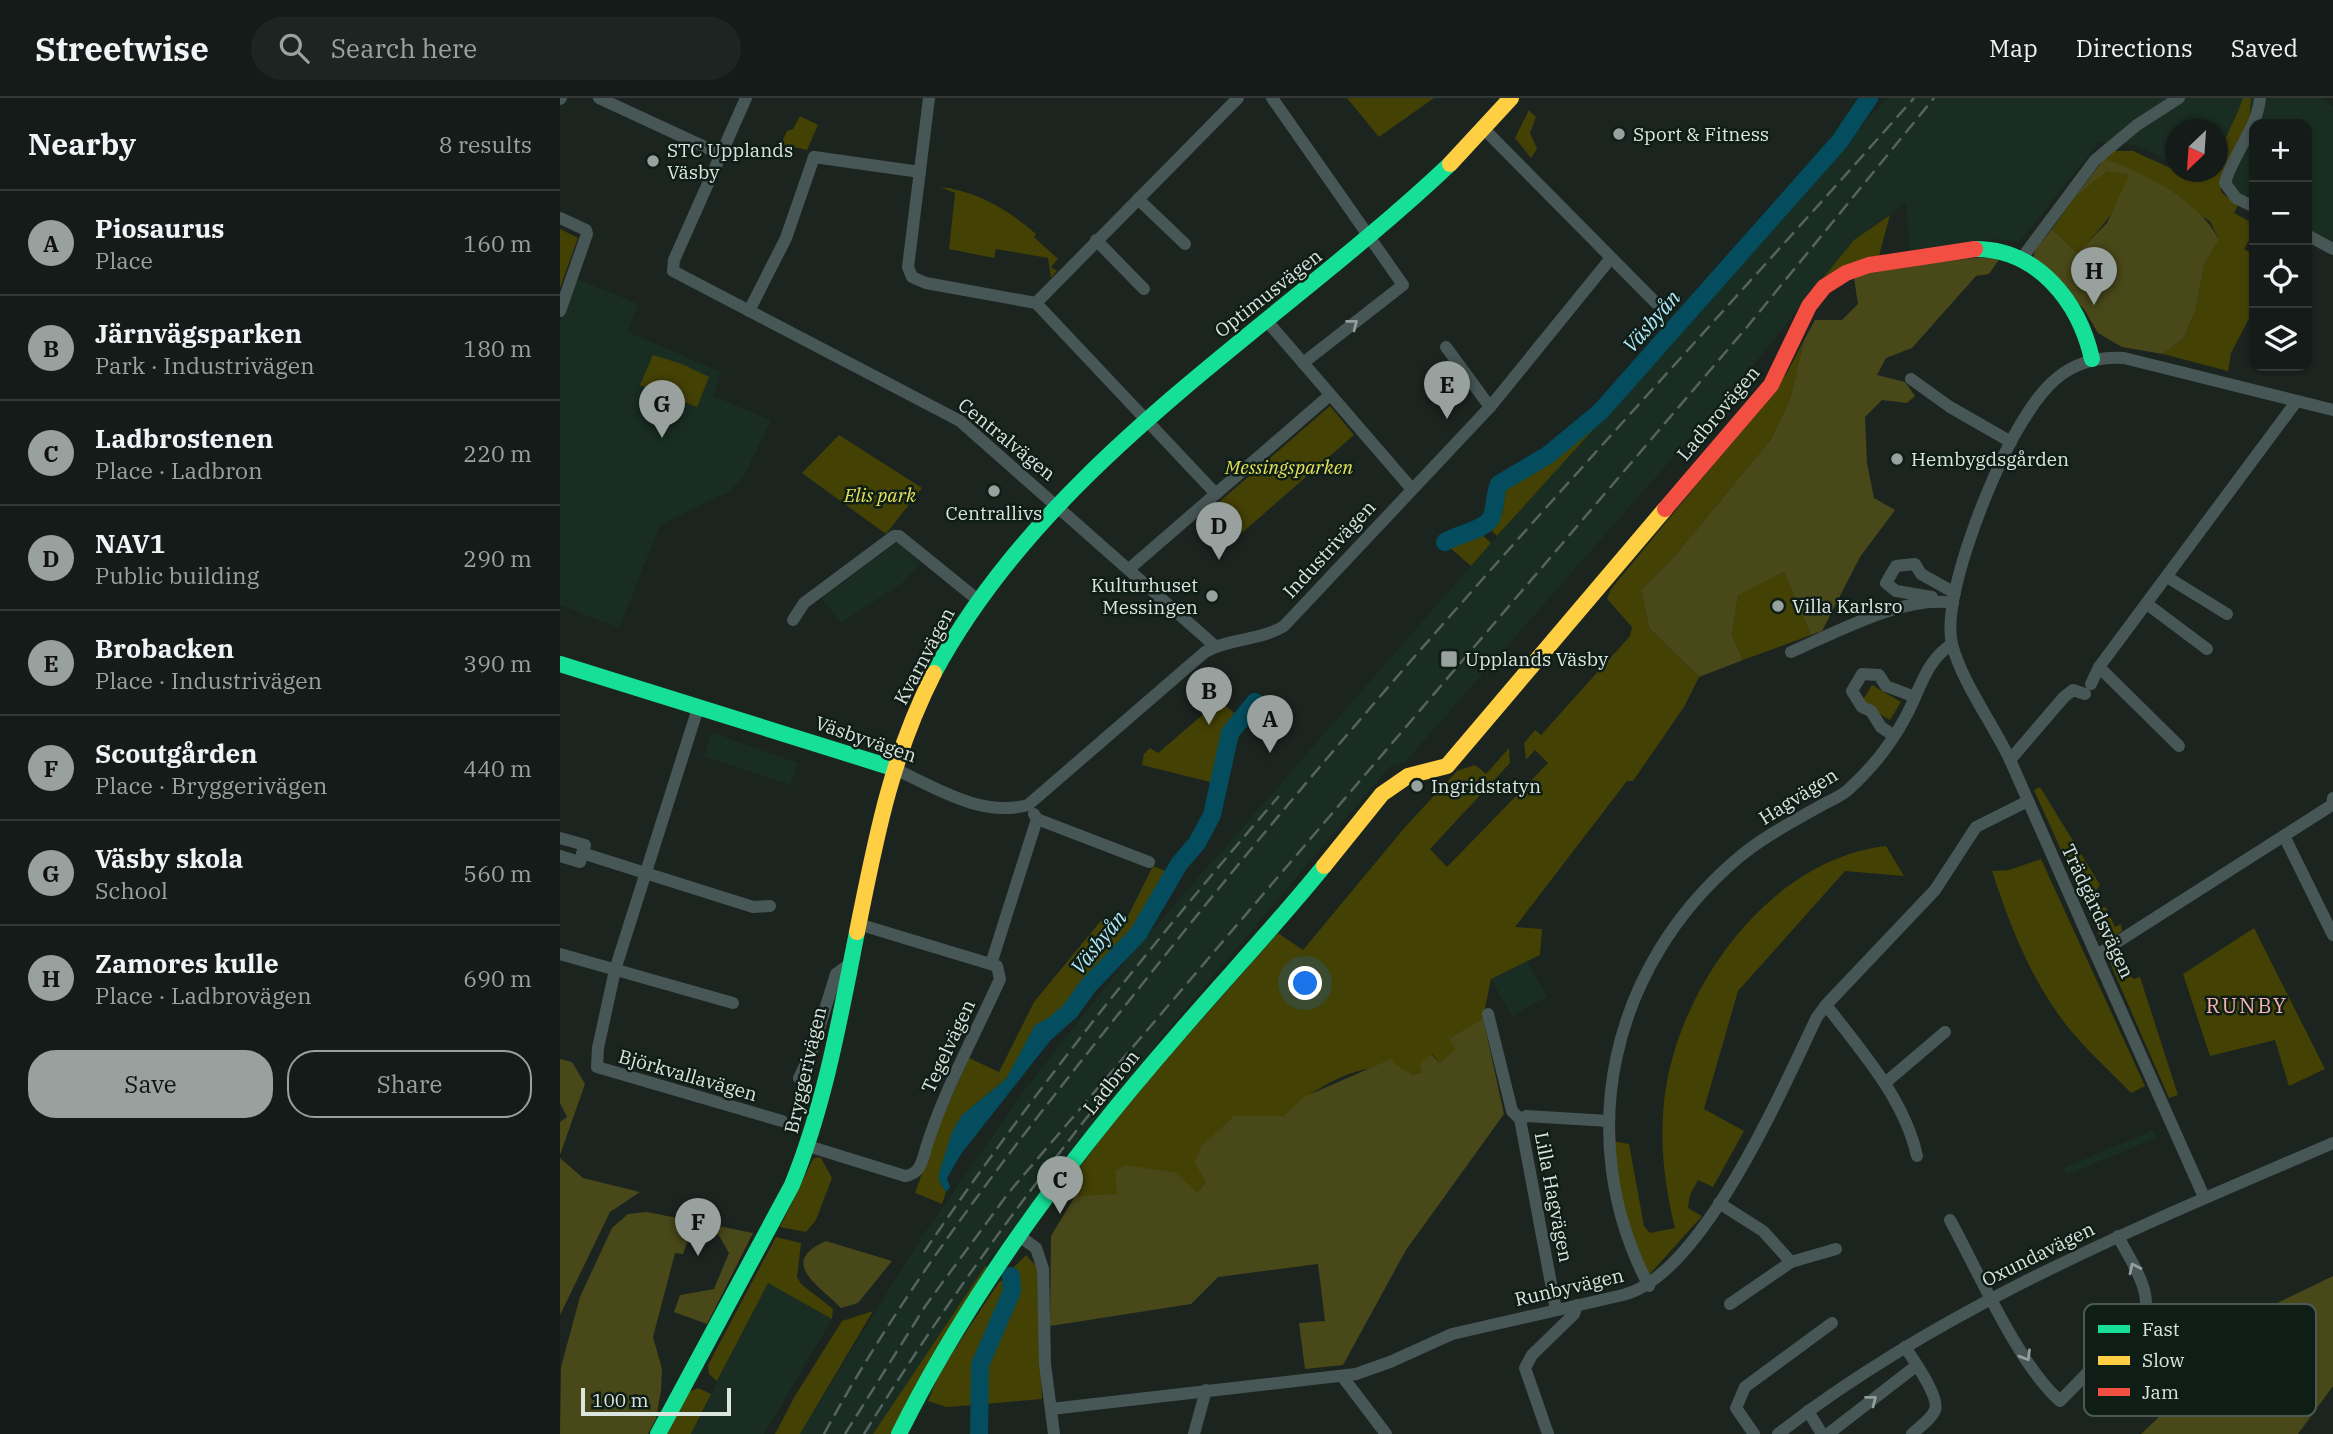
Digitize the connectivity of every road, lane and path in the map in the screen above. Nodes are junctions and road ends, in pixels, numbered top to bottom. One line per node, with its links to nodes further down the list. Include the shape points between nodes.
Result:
1 (599, 98): 10 (street)
2 (746, 98): 10 (street)
3 (929, 98): 11 (street)
4 (1238, 98): 12 (street)
5 (1272, 98): 16 (street)
6 (2179, 98): 21 (street, via 2095,160)
7 (2260, 98): 13 (street, via 2258,117 2225,183 2236,198)
8 (1508, 102): 9 (street, Optimusvägen)
9 (1484, 129): 16 (street, Optimusvägen); 20 (street)
10 (720, 154): 26 (street, Centralvägen, via 671,266)
11 (920, 172): 23 (street, via 908,267 912,277 926,284); 26 (street, via 814,157 786,238)
12 (1138, 199): 17 (street); 18 (street)
13 (2249, 205)
14 (560, 218): 25 (street, via 587,234)
15 (2312, 238): 19 (street)
16 (1371, 239): 27 (street, Optimusvägen); 30 (street, one-way to 16, via 1403,285)
17 (1096, 240): 22 (street); 23 (street)
18 (1185, 244)
19 (2333, 249)
20 (1611, 258): 24 (street); 34 (street, Industrivägen)
21 (2022, 258): 29 (street, via 2080,317); 60 (street, Ladbrovägen, via 2009,252 1979,250 1903,258 1866,265 1822,288 1806,309 1784,366 1771,385 1447,766)
22 (1144, 289)
23 (1036, 303): 36 (street)
24 (1656, 303)
25 (560, 311)
26 (749, 311): 40 (street, Centralvägen, via 960,421)
27 (1266, 320): 30 (street); 36 (street, Optimusvägen)
28 (1446, 347): 34 (street)
29 (2092, 359): 33 (street, via 2156,364); 37 (street, via 2048,384)
30 (1303, 363): 32 (street)
31 (1911, 379): 37 (street)
32 (1330, 395): 38 (street); 39 (street)
33 (2296, 402): 35 (street); 42 (street)
34 (1490, 407): 38 (street, Industrivägen)
35 (2333, 410)
36 (1147, 420): 39 (street); 40 (street, Optimusvägen)
37 (2011, 442): 43 (street, via 1988,492)
38 (1411, 488): 49 (street, Industrivägen, via 1284,626 1273,633)
39 (1216, 494): 41 (street)
40 (1058, 507): 41 (street, Centralvägen); 44 (street, Kvarnvägen)
41 (1129, 569): 49 (street, Centralvägen)
42 (2167, 577): 45 (street); 46 (street)
43 (1954, 599): 43 (street, via 1915,564 1896,566 1886,583 1896,592); 48 (street); 51 (street, via 1907,605)
44 (978, 600): 47 (street, via 899,536 804,603); 59 (street, Kvarnvägen, via 944,656)
45 (2147, 604): 50 (street); 53 (street)
46 (2227, 614)
47 (793, 620)
48 (1952, 644): 54 (street, Hagvägen, via 1930,664); 58 (street, Trädgårdsvägen)
49 (1215, 646): 63 (street, Industrivägen)
50 (2207, 649)
51 (1791, 652)
52 (560, 664): 55 (street, Väsbyvägen)
53 (2099, 667): 57 (street); 58 (street, via 2088,689 2073,690 2064,697)
54 (1915, 697): 56 (street, Hagvägen); 56 (street, via 1886,686 1879,674 1862,674 1852,691 1862,707)
55 (698, 709): 59 (street, Väsbyvägen); 70 (street, Björkvallavägen)
56 (1894, 736): 87 (street, Hagvägen, via 1847,791 1741,855 1675,922 1637,990 1623,1029)
57 (2179, 746)
58 (2010, 760): 61 (street, Trädgårdsvägen)
59 (893, 768): 63 (street, Väsbyvägen, via 978,805); 72 (street, Bryggerivägen)
60 (1394, 784): 95 (street, Ladbron, via 1381,793 1276,925 1101,1127)
61 (2028, 802): 75 (street, Trädgårdsvägen); 80 (street, Runbyvägen, via 1976,827 1935,890)
62 (2332, 804): 65 (street)
63 (1028, 805): 64 (street)
64 (1037, 819): 69 (street); 77 (street)
65 (2284, 836): 73 (street); 75 (street)
66 (560, 838): 67 (street, via 585,845)
67 (582, 853): 68 (street, via 580,862); 70 (street)
68 (560, 856)
69 (1149, 862)
70 (647, 873): 71 (street, via 752,907); 78 (street, Björkvallavägen)
71 (770, 906)
72 (858, 924): 76 (street, Bryggerivägen); 77 (street)
73 (2333, 935)
74 (560, 954): 78 (street)
75 (2097, 956): 91 (street, Trädgårdsvägen)
76 (850, 964): 83 (street, via 836,974); 89 (street, Bryggerivägen)
77 (991, 964): 89 (street, Tegelvägen, via 997,965 1000,979 933,1123 920,1168 913,1175)
78 (615, 970): 79 (street); 86 (street, Björkvallavägen, via 597,1067)
79 (733, 1003)
80 (1826, 1005): 84 (street); 92 (street, Runbyvägen)
81 (1488, 1014): 85 (street, Lilla Hagvägen, via 1512,1111)
82 (1945, 1032): 84 (street)
83 (799, 1078)
84 (1885, 1083): 90 (street)
85 (1520, 1119): 87 (street); 103 (street, Lilla Hagvägen)
86 (782, 1121)
87 (1609, 1121): 98 (street, Hagvägen, via 1610,1171 1619,1216)
88 (2333, 1143): 91 (street, Oxundavägen)
89 (808, 1146): 112 (street, Bryggerivägen, via 792,1185)
90 (1916, 1156)
91 (2204, 1197): 94 (street, Oxundavägen)
92 (1719, 1203): 97 (street, via 1763,1231); 98 (street, Runbyvägen, via 1681,1254)
93 (1951, 1220): 99 (street)
94 (2118, 1236): 99 (street, Oxundavägen); 101 (street, one-way to 94)
95 (1022, 1238): 110 (street, via 1036,1248 1043,1269); 113 (street, Ladbron, via 933,1366)
96 (1836, 1249): 97 (street)
97 (1791, 1262): 100 (street)
98 (1648, 1286): 102 (street, Runbyvägen)
99 (1991, 1297): 105 (street, Oxundavägen); 108 (street, one-way to 108, via 2045,1388 2060,1401)
100 (1730, 1304)
101 (2147, 1304)
102 (1577, 1305): 103 (street, Runbyvägen); 117 (street, via 1525,1368)
103 (1556, 1310): 107 (street, Runbyvägen, via 1452,1334 1370,1371)
104 (1832, 1323): 118 (street, via 1745,1387 1736,1408)
105 (1905, 1347): 106 (street); 111 (street, Oxundavägen)
106 (1916, 1366): 121 (street, one-way to 106); 122 (street, via 1937,1407)
107 (1342, 1376): 109 (street, Runbyvägen); 116 (street)
108 (2084, 1376)
109 (1206, 1390): 110 (street, Runbyvägen); 115 (street)
110 (1051, 1409): 114 (street)
111 (1808, 1411): 119 (street, Oxundavägen); 120 (street)
112 (658, 1434)
113 (899, 1434)
114 (1054, 1434)
115 (1194, 1434)
116 (1386, 1434)
117 (1548, 1434)
118 (1754, 1434)
119 (1778, 1434)
120 (1822, 1434)
121 (1828, 1434)
122 (1912, 1434)

